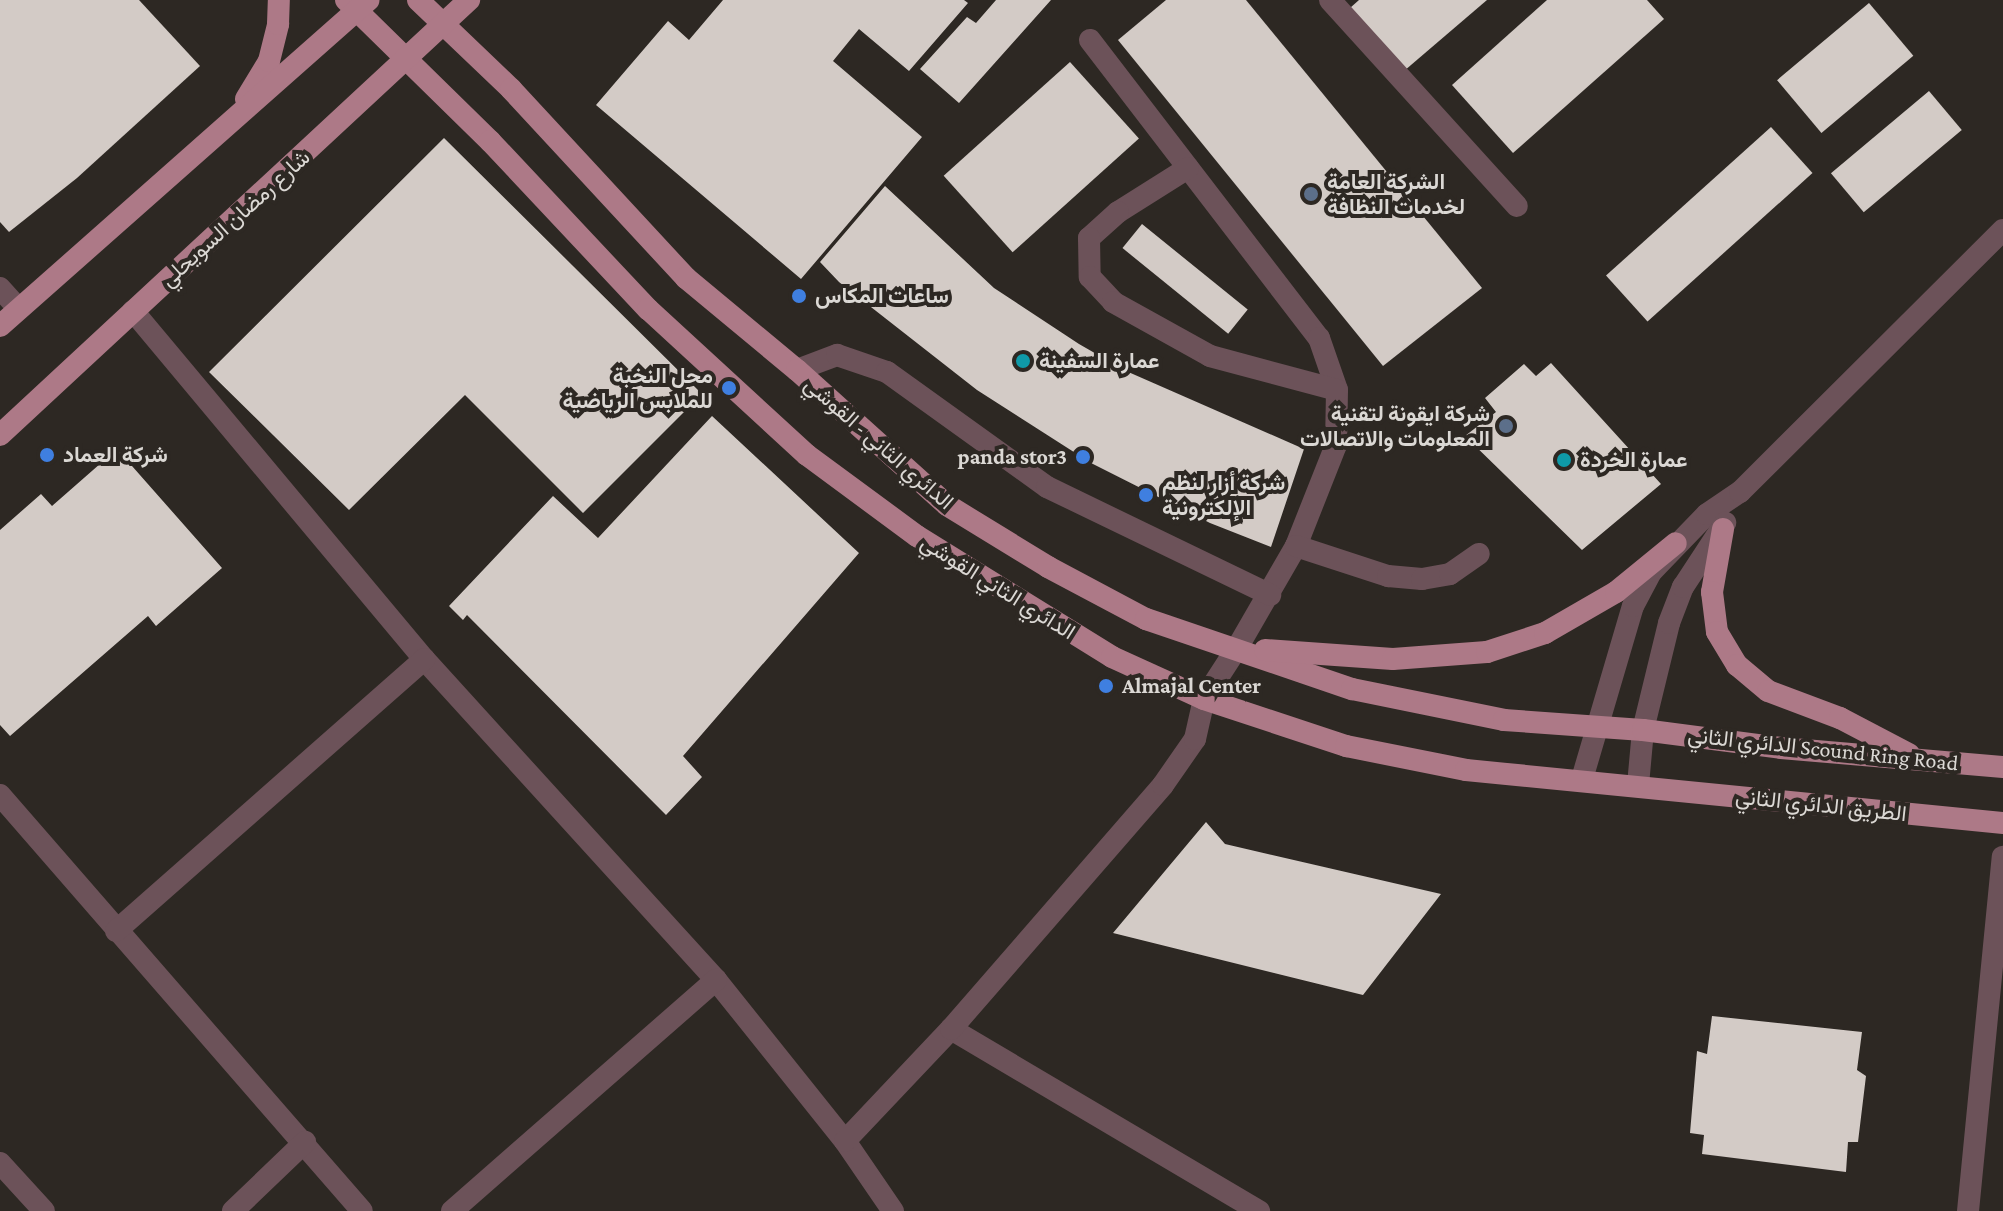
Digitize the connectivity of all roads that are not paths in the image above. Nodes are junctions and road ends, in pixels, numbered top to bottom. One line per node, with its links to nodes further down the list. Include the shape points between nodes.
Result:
1 (279, 0): 9 (main road, via 269,61 249,96)
2 (418, 0): 6 (main road, الدائري الثاني - القوشي)
3 (469, 0): 6 (main road, شارع رمضان السويحلي)
4 (1330, 0): 11 (street)
5 (357, 3): 8 (main road, الدائري الثاني القوشي); 9 (main road)
6 (444, 24): 8 (main road, شارع رمضان السويحلي); 17 (main road, الدائري الثاني - القوشي, via 686,278)
7 (1090, 40): 10 (street)
8 (407, 60): 15 (main road, شارع رمضان السويحلي); 28 (main road, الدائري الثاني القوشي, via 648,309 807,455 917,536 1026,606 1112,657)
9 (206, 144): 14 (main road)
10 (1188, 168): 18 (street, via 1319,338); 18 (street, via 1118,212 1089,238 1090,277 1113,302 1210,356)
11 (1517, 206)
12 (2003, 230): 20 (street)
13 (0, 288): 14 (street)
14 (19, 309): 16 (main road)
15 (133, 311): 19 (main road, شارع رمضان السويحلي); 27 (street)
16 (0, 326)
17 (797, 370): 25 (street, via 837,355 887,372 1047,487); 26 (main road, الدائري الثاني - القوشي, via 947,505 1146,619)
18 (1337, 390): 23 (street, via 1336,445)
19 (0, 435)
20 (1740, 492): 21 (street); 22 (street)
21 (1723, 529): 30 (street, via 1678,599); 31 (main road, via 1712,592 1717,632 1737,665 1768,691 1840,718)
22 (1676, 543): 26 (main road, via 1616,592 1545,633 1487,652 1393,659); 29 (street, via 1652,571 1633,606)
23 (1296, 546): 24 (street, via 1388,576 1422,579 1450,574); 25 (street)
24 (1479, 554)
25 (1270, 595): 26 (street)
26 (1237, 648): 28 (street); 29 (main road, الدائري الثاني - القوشي, via 1352,689 1504,720)
27 (424, 659): 38 (street); 39 (street)
28 (1204, 699): 33 (main road, الدائري الثاني القوشي, via 1346,746 1466,770); 40 (street, via 1195,739 1163,785)
29 (1595, 728): 30 (main road, الدائري الثاني - القوشي); 33 (street)
30 (1643, 730): 31 (main road, الدائري الثاني Scound Ring Road); 34 (street)
31 (1917, 759): 32 (main road, الدائري الثاني Scound Ring Road)
32 (2003, 767)
33 (1582, 779): 34 (main road, الدائري الثاني القوشي)
34 (1638, 785): 36 (main road, الطريق الدائري الثاني)
35 (0, 795): 38 (street)
36 (2003, 823)
37 (2003, 857): 50 (street)
38 (116, 931): 42 (street)
39 (716, 980): 41 (street); 47 (street)
40 (951, 1029): 41 (street); 49 (street)
41 (845, 1141): 48 (street)
42 (305, 1142): 45 (street); 46 (street)
43 (0, 1163): 44 (street)
44 (44, 1211)
45 (233, 1211)
46 (362, 1211)
47 (452, 1211)
48 (893, 1211)
49 (1259, 1211)
50 (1968, 1211)

